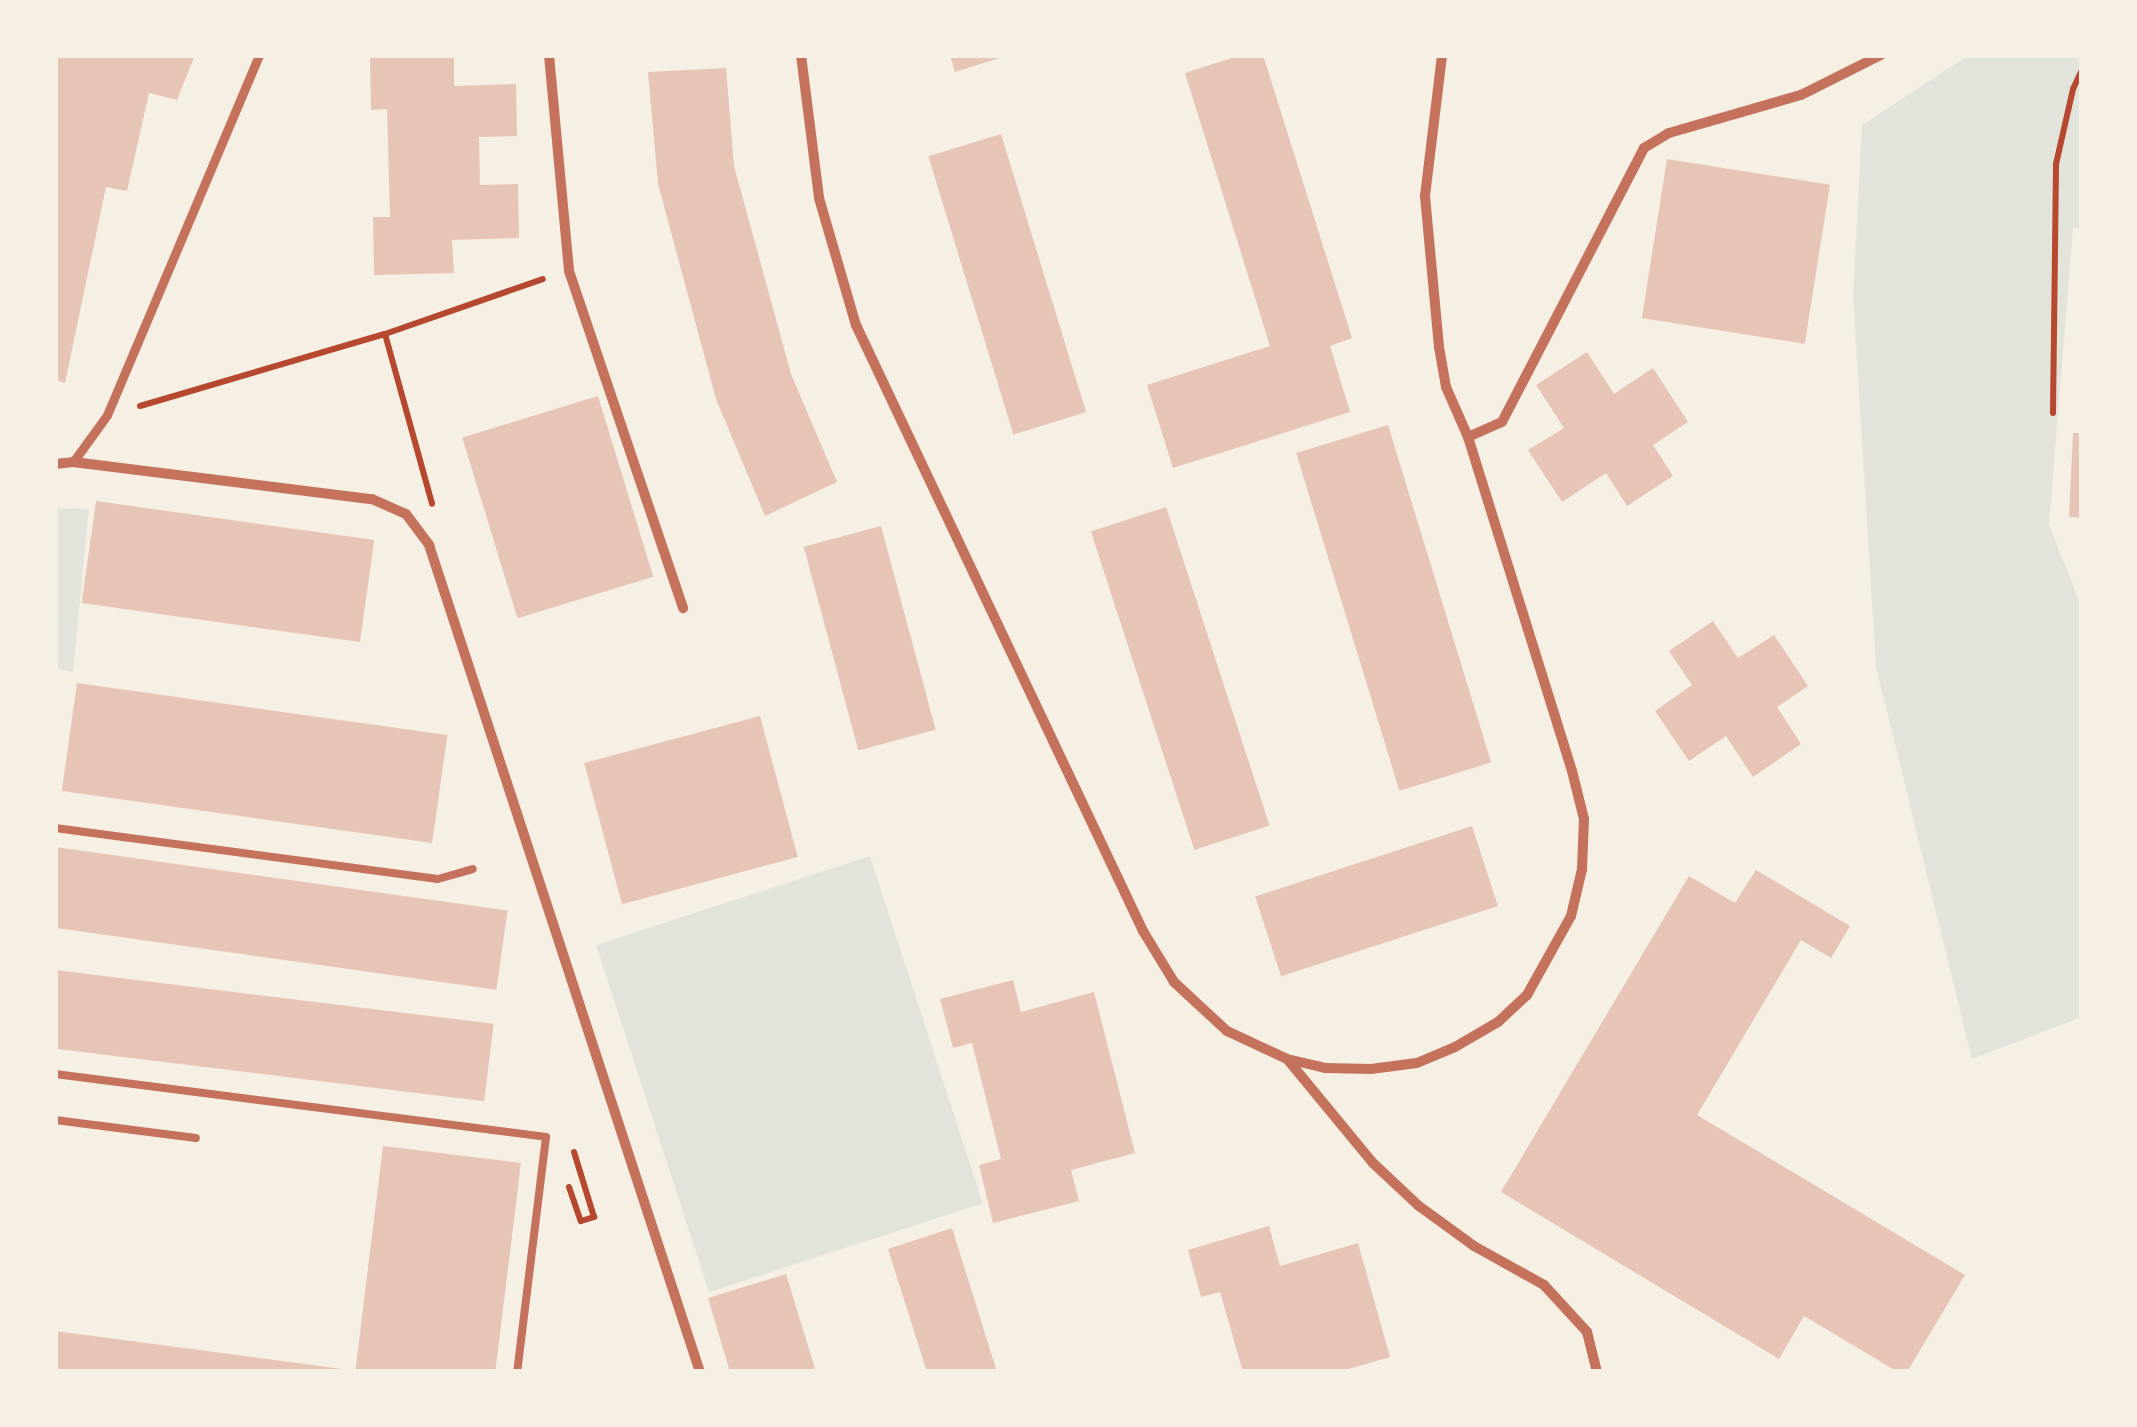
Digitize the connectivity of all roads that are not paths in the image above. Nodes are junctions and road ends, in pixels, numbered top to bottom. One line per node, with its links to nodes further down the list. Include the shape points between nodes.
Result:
1 (258, 55): 7 (street, via 107,416)
2 (548, 55): 9 (street, via 568,271)
3 (801, 55): 12 (street, via 820,198 856,325 1143,932 1197,1008)
4 (1442, 55): 6 (street, via 1426,196 1430,270 1446,387)
5 (1881, 55): 6 (street, via 1800,95 1669,133 1644,148 1502,422)
6 (1468, 437): 12 (street, via 1584,819 1571,916 1527,995 1455,1047 1371,1069)
7 (73, 462): 8 (street); 17 (street, via 372,499 406,514 429,545)
8 (55, 464)
9 (683, 608)
10 (55, 828): 11 (lane, via 438,878)
11 (474, 869)
12 (1287, 1060): 18 (street, via 1374,1163 1420,1206 1544,1285 1586,1332)
13 (55, 1074): 16 (lane, via 546,1137)
14 (55, 1120): 15 (lane)
15 (196, 1138)
16 (517, 1372)
17 (700, 1372)
18 (1597, 1372)

